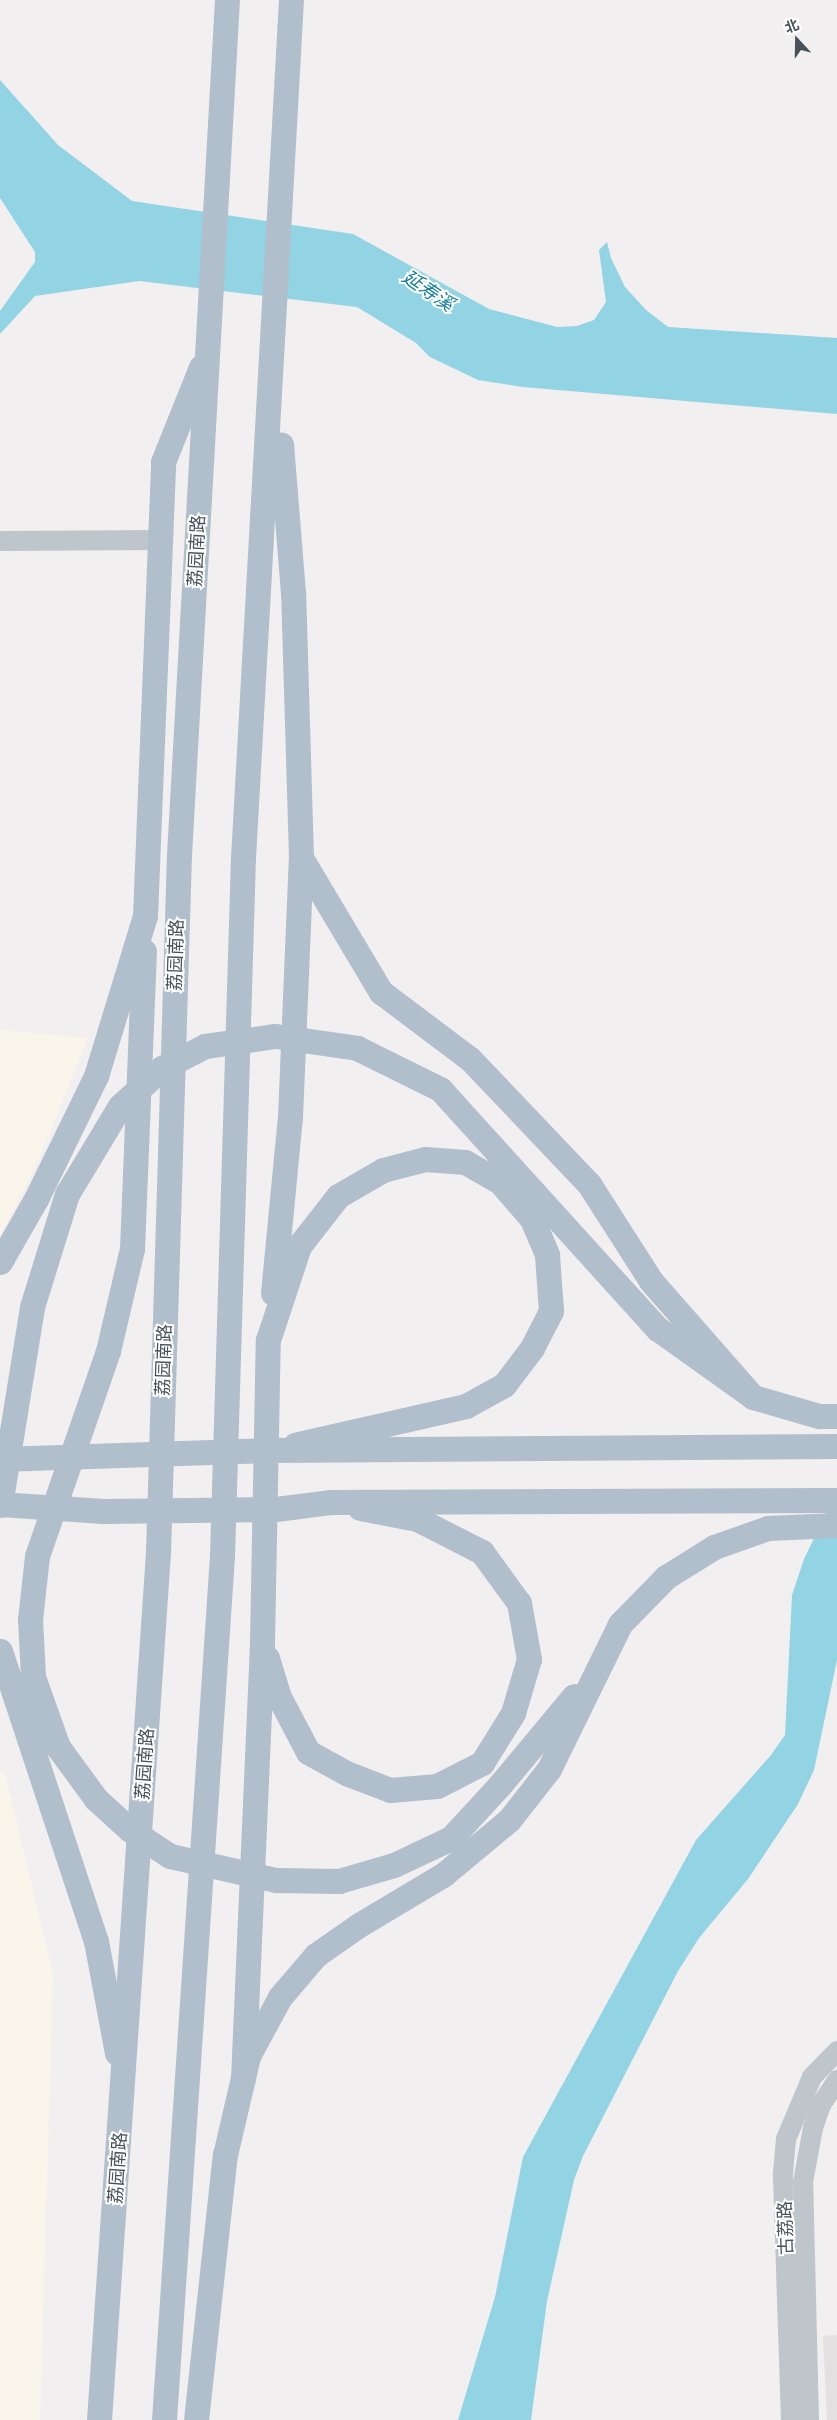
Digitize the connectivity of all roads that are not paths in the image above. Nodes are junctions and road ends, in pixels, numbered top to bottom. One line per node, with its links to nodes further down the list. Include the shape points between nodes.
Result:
1 (227, 0): 3 (main road, 荔园南路)
2 (291, 0): 4 (main road)
3 (210, 346): 5 (main road, via 163,462); 28 (main road, 荔园南路, via 179,855 158,1553)
4 (273, 356): 7 (main road, via 293,593); 30 (main road, via 243,858 222,1556)
5 (160, 540): 6 (street); 8 (main road)
6 (0, 541)
7 (301, 858): 10 (main road, via 290,1117); 11 (main road, via 382,992 470,1059 590,1184 651,1281)
8 (145, 916): 9 (main road, via 96,1076 36,1199); 22 (main road, bridge, via 132,1249 108,1351 37,1556 30,1620 33,1678 58,1747 96,1799 129,1829 170,1856 276,1880 338,1881 394,1865 451,1838)
9 (0, 1262)
10 (268, 1340): 14 (main road, bridge, via 298,1246 338,1196 383,1170 425,1159 465,1162 500,1182 532,1219 547,1255 551,1310 532,1348 504,1385 466,1406); 20 (main road)
11 (753, 1397): 12 (main road); 18 (main road, bridge, via 658,1329 440,1089 357,1048 275,1036 205,1046 162,1068 120,1106 67,1194 32,1307)
12 (828, 1416)
13 (837, 1446): 14 (main road, bridge)
14 (270, 1450): 15 (main road, bridge)
15 (0, 1458)
16 (837, 1500): 17 (main road, bridge)
17 (330, 1502): 18 (main road, bridge, via 276,1509 103,1511); 20 (main road, bridge, via 417,1519 482,1552 518,1603 529,1659 513,1713 482,1763 437,1786 390,1790 346,1773 308,1752 278,1695)
18 (0, 1505)
19 (827, 1525): 22 (main road, via 768,1528 714,1547 666,1577 620,1624)
20 (262, 1641): 26 (main road)
21 (0, 1650): 24 (main road)
22 (599, 1666): 26 (main road, via 549,1769 509,1820 443,1875 316,1955 280,1997 248,2056)
23 (0, 1707): 24 (main road)
24 (31, 1744): 28 (main road, via 96,1941)
25 (837, 2051): 32 (street, 古荔路, via 812,2077 786,2139 783,2173)
26 (243, 2079): 31 (main road, via 225,2155)
27 (837, 2080): 33 (street, 古荔路, via 821,2105 813,2128 803,2182)
28 (124, 2089): 29 (main road, 荔园南路)
29 (99, 2420)
30 (164, 2420)
31 (196, 2420)
32 (791, 2420)
33 (809, 2420)

